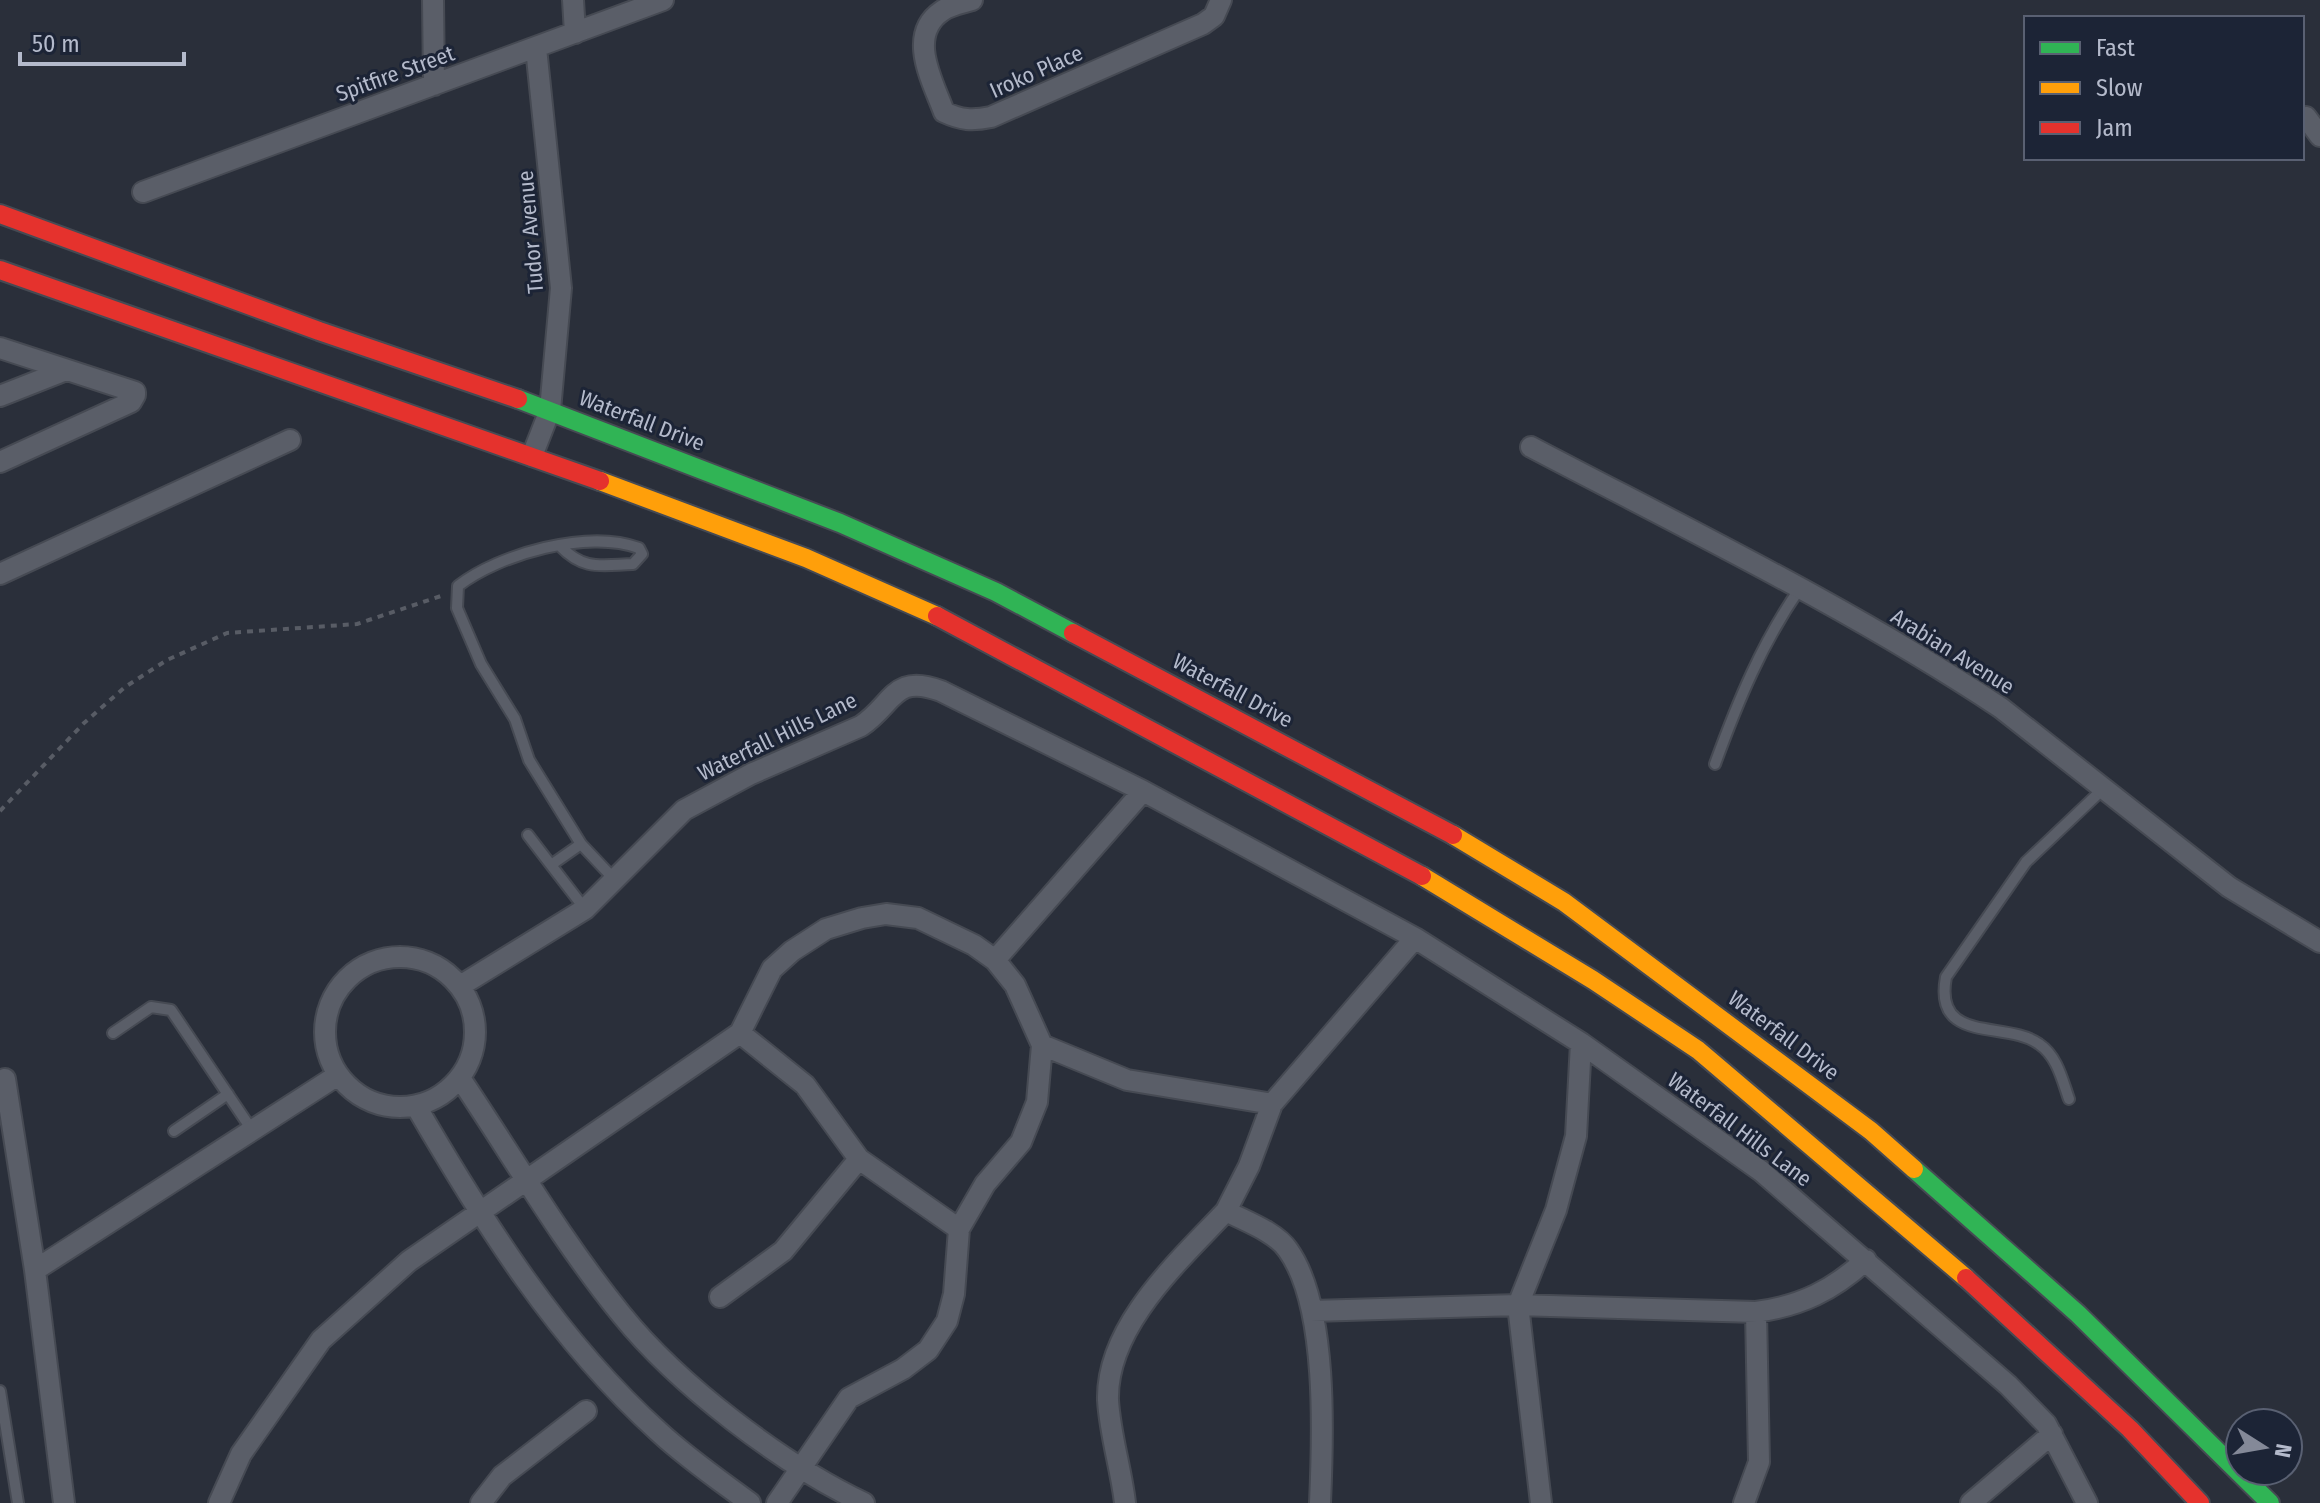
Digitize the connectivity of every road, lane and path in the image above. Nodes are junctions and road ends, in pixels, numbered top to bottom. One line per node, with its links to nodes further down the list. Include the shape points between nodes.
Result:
1 (433, 0): 8 (street)
2 (573, 0): 6 (street)
3 (663, 0): 6 (street, Spitfire Street)
4 (972, 0): 5 (street, Iroko Place, via 942,10 932,21 922,51 944,112 974,121 1203,24)
5 (1221, 0)
6 (575, 33): 7 (street, Spitfire Street)
7 (536, 48): 8 (street, Spitfire Street); 17 (street, Tudor Avenue, via 561,288)
8 (434, 85): 11 (street, Spitfire Street)
9 (2306, 117): 10 (street)
10 (2320, 136)
11 (143, 192)
12 (0, 214): 17 (main road, Waterfall Drive)
13 (0, 270): 20 (main road)
14 (0, 348): 15 (street)
15 (66, 370): 16 (street); 21 (street, via 135,395 131,402)
16 (0, 396)
17 (550, 410): 20 (street, Tudor Avenue); 81 (main road, Waterfall Drive, via 840,523 996,592 1424,818 1564,902 1871,1131 2078,1314)
18 (290, 440): 23 (street)
19 (1531, 447): 24 (street, Arabian Avenue)
20 (532, 456): 80 (main road, via 806,558 916,605 1389,856 1593,980 1698,1050 1892,1212 2130,1429)
21 (0, 462)
22 (560, 546): 22 (lane, via 625,544 642,554 633,564 585,565); 25 (lane, via 544,546 469,578)
23 (0, 574)
24 (1800, 588): 26 (lane, via 1741,691); 27 (street, Arabian Avenue, via 1965,684)
25 (456, 593): 29 (path, via 357,624 227,633 167,660 84,723); 31 (lane, via 457,608 481,664 515,719 529,760)
26 (1715, 764)
27 (2103, 789): 36 (street, Arabian Avenue, via 2229,887); 47 (lane, via 2026,862 1946,977 1942,997 1948,1012 1975,1029 2041,1044 2054,1058)
28 (1143, 791): 33 (street, Waterfall Hills Lane, via 941,691 908,685 895,691 861,726 684,810); 35 (street, Waterfall Hills Lane); 37 (street)
29 (0, 811)
30 (528, 835): 32 (lane)
31 (581, 844): 32 (lane); 33 (lane)
32 (551, 865): 34 (lane)
33 (614, 879): 34 (street, Waterfall Hills Lane)
34 (585, 909): 38 (street, Waterfall Hills Lane)
35 (1415, 938): 41 (street, Waterfall Hills Lane); 48 (street)
36 (2320, 942)
37 (995, 960): 40 (street, via 918,918 862,918 826,929 772,969); 42 (street, via 1029,1009)
38 (460, 986): 43 (street, via 441,968 416,958 389,957 363,965 342,982 329,1005 324,1032); 44 (street, via 470,1003 475,1032 470,1061)
39 (113, 1033): 46 (lane, via 151,1007 171,1010)
40 (740, 1033): 52 (street, via 805,1085); 53 (street)
41 (1581, 1043): 57 (street, Waterfall Hills Lane, via 1761,1171); 60 (street, via 1576,1136 1556,1210)
42 (1042, 1045): 48 (street, via 1127,1080); 56 (street, via 1037,1102 1021,1142 985,1184)
43 (338, 1075): 49 (street, via 363,1099 389,1107); 50 (street)
44 (460, 1078): 49 (street, via 441,1096); 53 (street)
45 (5, 1079): 58 (street)
46 (228, 1094): 50 (lane); 51 (lane)
47 (2069, 1099)
48 (1272, 1104): 54 (street)
49 (416, 1106): 55 (street)
50 (252, 1130): 58 (street)
51 (174, 1131)
52 (859, 1159): 56 (street); 59 (street, via 783,1251)
53 (528, 1179): 55 (street); 66 (street, via 622,1315 684,1379)
54 (1226, 1211): 61 (street, via 1282,1242); 74 (street, via 1144,1301 1109,1378 1111,1437)
55 (480, 1215): 69 (street, via 409,1261 321,1340 241,1454); 71 (street, via 605,1377 658,1432)
56 (959, 1229): 66 (street, via 954,1294 947,1321 928,1350 849,1398)
57 (1866, 1260): 62 (street, via 1818,1296); 65 (street, Waterfall Hills Lane, via 2008,1385)
58 (35, 1270): 68 (street)
59 (720, 1297)
60 (1518, 1305): 61 (street); 62 (street); 76 (street)
61 (1312, 1311): 75 (street, via 1324,1426)
62 (1756, 1312): 77 (street, via 1759,1462)
63 (0, 1391): 67 (lane)
64 (586, 1411): 70 (street, via 502,1476)
65 (2052, 1434): 78 (street); 79 (street, Waterfall Hills Lane)
66 (801, 1465): 72 (street); 73 (street)
67 (18, 1503)
68 (64, 1503)
69 (219, 1503)
70 (481, 1503)
71 (750, 1503)
72 (777, 1503)
73 (864, 1503)
74 (1125, 1503)
75 (1320, 1503)
76 (1541, 1503)
77 (1744, 1503)
78 (1971, 1503)
79 (2087, 1503)
80 (2200, 1503)
81 (2270, 1503)

